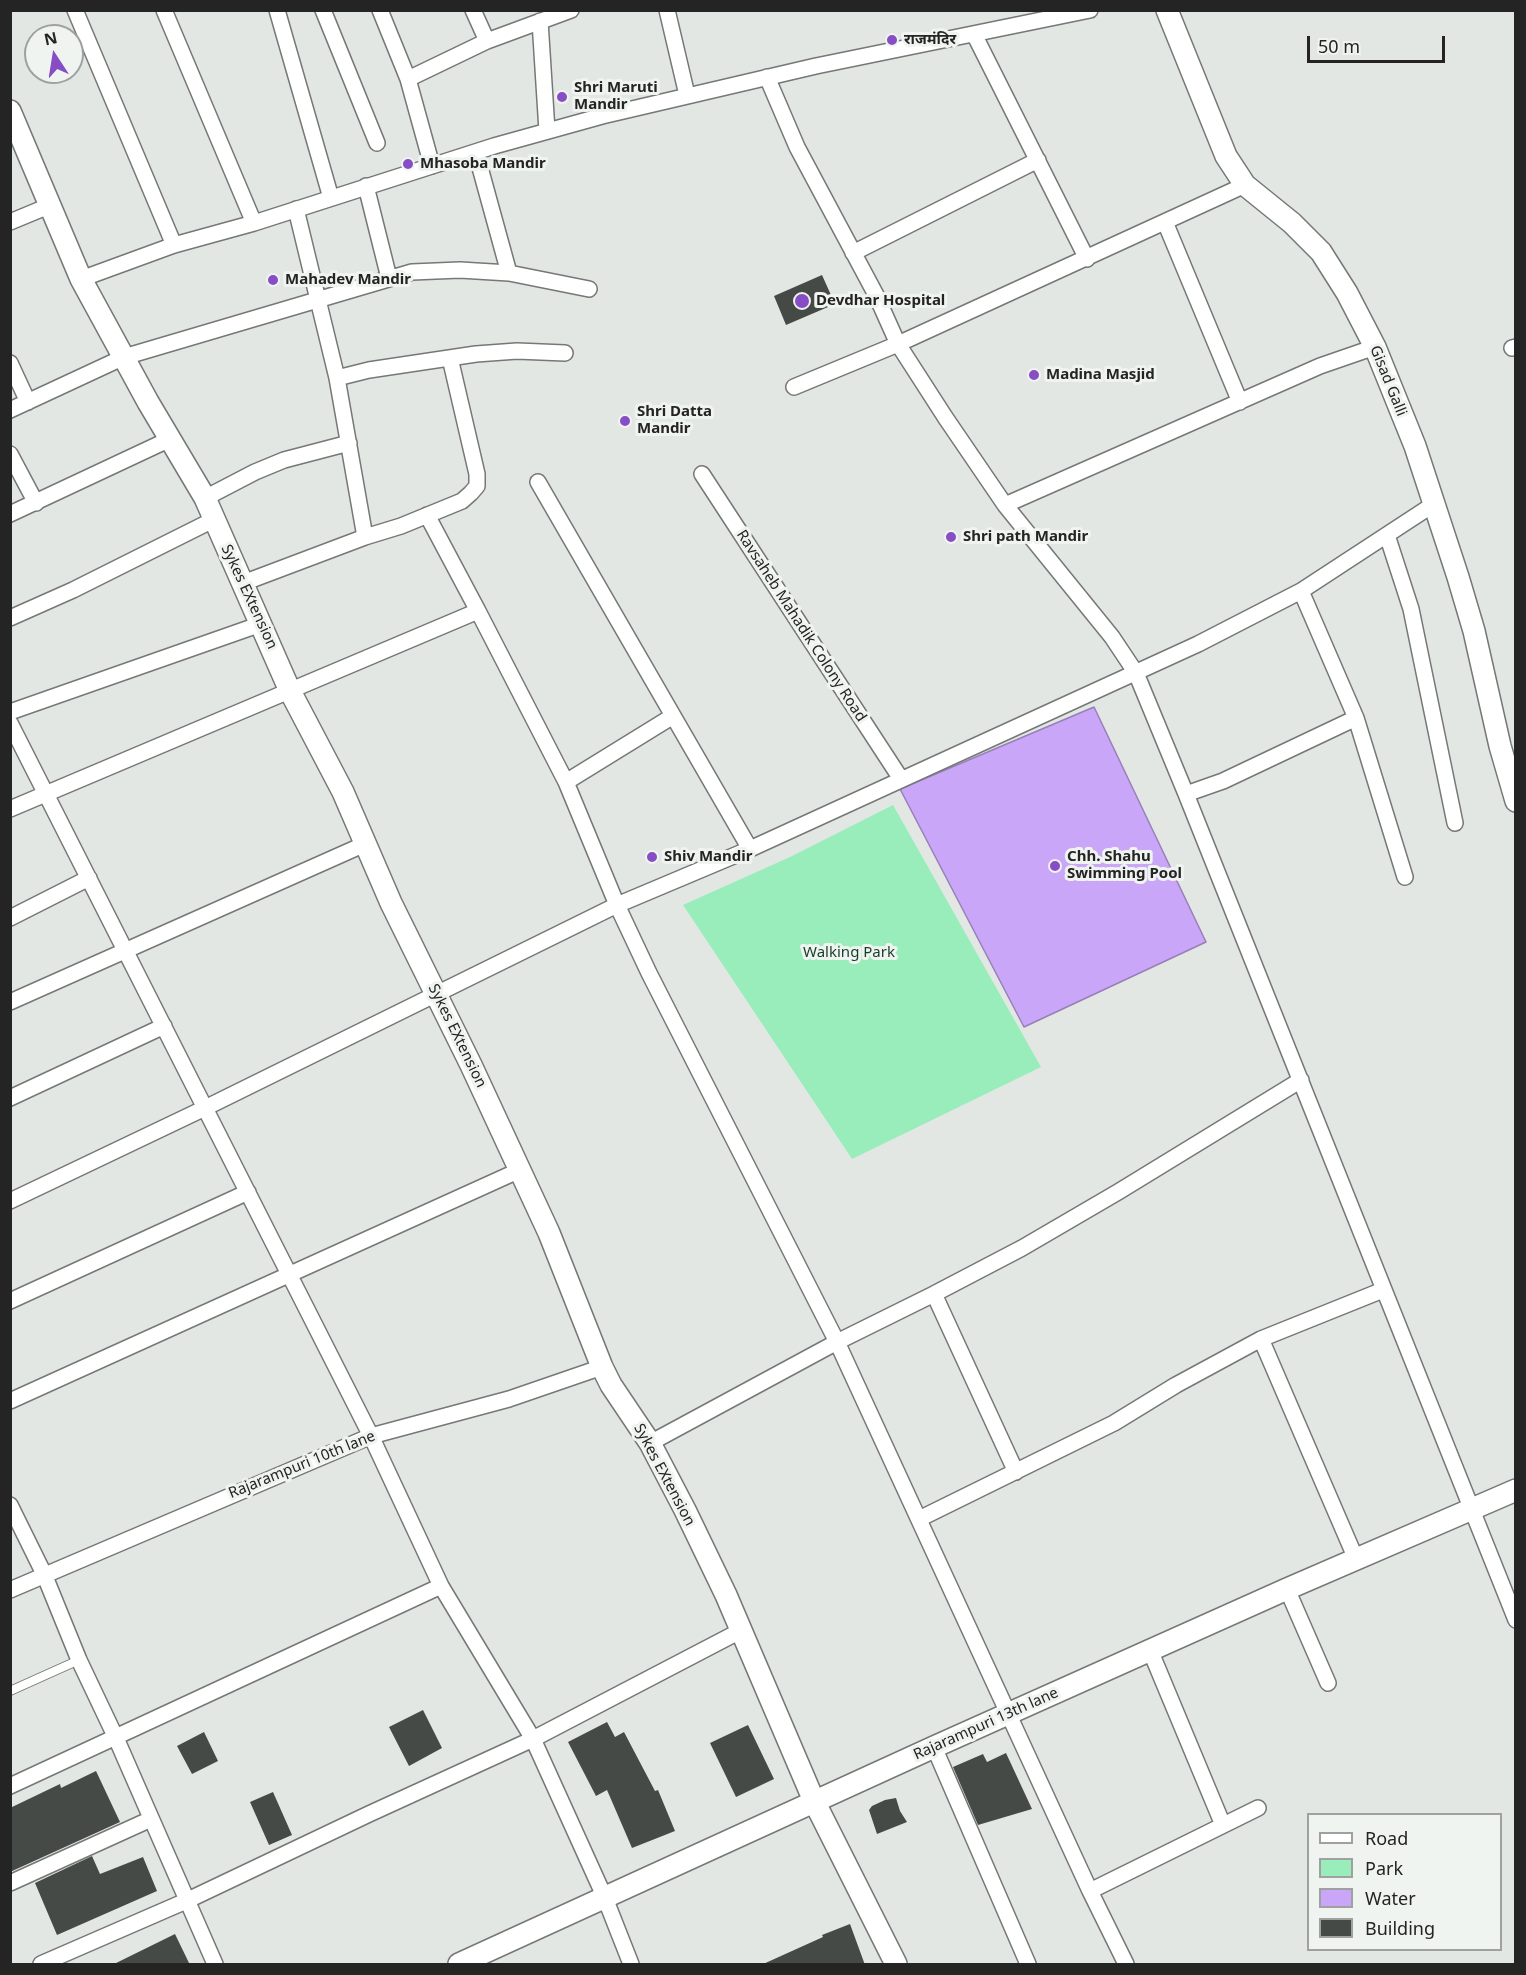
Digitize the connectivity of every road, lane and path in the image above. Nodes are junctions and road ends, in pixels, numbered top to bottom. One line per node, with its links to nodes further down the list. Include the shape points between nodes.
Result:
1 (75, 10): 32 (street)
2 (165, 10): 31 (street)
3 (277, 10): 26 (street)
4 (323, 10): 20 (street)
5 (380, 10): 16 (street)
6 (473, 10): 14 (street)
7 (571, 10): 12 (street)
8 (667, 10): 17 (street)
9 (1090, 10): 11 (street)
10 (1167, 10): 24 (street, Gisad Galli, via 1217,136)
11 (1067, 13): 13 (street)
12 (540, 21): 14 (street); 19 (street)
13 (974, 34): 15 (street); 22 (street)
14 (487, 41): 16 (street)
15 (767, 77): 17 (street); 33 (street, via 797,147)
16 (408, 79): 23 (street)
17 (687, 95): 19 (street)
18 (10, 111): 27 (street, Sykes EXtension)
19 (547, 131): 21 (street)
20 (377, 143)
21 (476, 153): 23 (street); 35 (street)
22 (1038, 160): 33 (street); 34 (street)
23 (432, 165): 25 (street)
24 (1245, 185): 30 (street); 41 (street, Gisad Galli, via 1321,252)
25 (366, 186): 26 (street); 36 (street)
26 (331, 198): 28 (street)
27 (51, 205): 29 (street); 37 (street, Sykes EXtension)
28 (296, 209): 31 (street); 39 (street)
29 (10, 222)
30 (1165, 222): 34 (street); 49 (street)
31 (254, 223): 32 (street)
32 (174, 245): 37 (street)
33 (853, 253): 40 (street)
34 (1087, 259): 40 (street)
35 (509, 273): 36 (street, via 460,270); 38 (street)
36 (389, 278): 39 (street)
37 (81, 279): 43 (street, Sykes EXtension)
38 (590, 289)
39 (318, 300): 43 (street); 46 (street)
40 (898, 344): 47 (street); 58 (street)
41 (1375, 347): 49 (street, via 1320,366); 59 (street, Gisad Galli)
42 (565, 353): 44 (street, via 517,351)
43 (124, 357): 48 (street); 51 (street, Sykes EXtension)
44 (450, 358): 46 (street); 61 (street, via 477,486 462,501)
45 (10, 363): 48 (street)
46 (337, 378): 52 (street)
47 (794, 387)
48 (28, 402): 50 (street)
49 (1240, 402): 58 (street)
50 (10, 410)
51 (170, 439): 56 (street, Sykes EXtension); 57 (street)
52 (349, 443): 56 (street, via 284,460); 64 (street)
53 (10, 454): 57 (street)
54 (702, 474): 76 (street, Ravsaheb Mahadik Colony Road)
55 (538, 482): 73 (street)
56 (205, 498): 62 (street, Sykes EXtension)
57 (36, 503): 60 (street)
58 (1005, 504): 70 (street, via 1112,637)
59 (1434, 504): 63 (street); 80 (street, Gisad Galli, via 1474,631)
60 (10, 514)
61 (427, 515): 64 (street); 67 (street)
62 (213, 520): 65 (street, Sykes EXtension); 68 (street)
63 (1387, 535): 66 (street); 82 (street, via 1411,609)
64 (366, 537): 65 (street)
65 (243, 583): 69 (street, Sykes EXtension)
66 (1301, 591): 70 (street); 74 (street)
67 (478, 611): 71 (street); 77 (street)
68 (10, 618)
69 (261, 624): 71 (street, Sykes EXtension); 72 (street)
70 (1136, 674): 76 (street); 79 (street)
71 (290, 691): 78 (street); 83 (street, Sykes EXtension, via 343,792)
72 (10, 712)
73 (673, 716): 77 (street); 84 (street)
74 (1356, 718): 79 (street, via 1223,782); 85 (street)
75 (10, 723): 78 (street)
76 (901, 779): 84 (street)
77 (566, 782): 87 (street)
78 (46, 793): 81 (street); 86 (street)
79 (1186, 794): 93 (street)
80 (1515, 801)
81 (10, 809)
82 (1455, 823)
83 (365, 844): 89 (street); 90 (street, Sykes EXtension)
84 (750, 849): 87 (street)
85 (1405, 877)
86 (89, 878): 88 (street); 89 (street)
87 (617, 905): 90 (street); 104 (street)
88 (10, 918)
89 (126, 951): 91 (street); 92 (street)
90 (436, 994): 95 (street); 96 (street, Sykes EXtension)
91 (10, 1002)
92 (164, 1026): 94 (street); 95 (street)
93 (1301, 1080): 100 (street); 101 (street, via 1108,1197)
94 (10, 1098)
95 (205, 1108): 97 (street); 98 (street)
96 (520, 1170): 99 (street); 105 (street, Sykes EXtension)
97 (248, 1192): 99 (street); 102 (street)
98 (10, 1201)
99 (289, 1274): 106 (street); 107 (street)
100 (1383, 1290): 103 (street); 112 (street)
101 (934, 1294): 104 (street); 109 (street)
102 (10, 1301)
103 (1261, 1339): 109 (street, via 1114,1423); 114 (street)
104 (837, 1342): 108 (street); 113 (street)
105 (602, 1367): 107 (street, Rajarampuri 10th lane, via 509,1399); 108 (street, Sykes EXtension)
106 (10, 1401)
107 (371, 1436): 115 (street, Rajarampuri 10th lane); 116 (street)
108 (650, 1443): 120 (street, Sykes EXtension)
109 (1016, 1472): 113 (street)
110 (1515, 1490): 112 (street, Rajarampuri 13th lane)
111 (10, 1505): 115 (street)
112 (1472, 1510): 114 (street, Rajarampuri 13th lane); 119 (street)
113 (919, 1519): 125 (street)
114 (1356, 1559): 117 (street, Rajarampuri 13th lane)
115 (44, 1574): 118 (street, Rajarampuri 10th lane); 122 (street)
116 (441, 1586): 126 (street); 127 (street)
117 (1287, 1589): 121 (street, Rajarampuri 13th lane); 123 (street)
118 (10, 1590)
119 (1515, 1617)
120 (742, 1630): 127 (street); 130 (street, Sykes EXtension)
121 (1150, 1650): 125 (street, Rajarampuri 13th lane); 133 (street)
122 (79, 1660): 124 (lane); 126 (street)
123 (1328, 1683)
124 (10, 1691)
125 (1008, 1714): 128 (street, Rajarampuri 13th lane); 135 (street)
126 (116, 1738): 129 (street); 132 (street)
127 (532, 1739): 136 (street); 137 (street)
128 (934, 1747): 130 (street, Rajarampuri 13th lane); 143 (street)
129 (10, 1786)
130 (814, 1801): 136 (street, Rajarampuri 13th lane); 142 (street, Sykes EXtension)
131 (1258, 1808): 133 (street)
132 (150, 1819): 134 (street); 137 (street)
133 (1223, 1826): 135 (street)
134 (10, 1883)
135 (1090, 1891): 144 (street)
136 (605, 1898): 140 (street, Rajarampuri 13th lane); 141 (street)
137 (186, 1901): 138 (street); 139 (street)
138 (41, 1965)
139 (215, 1965)
140 (459, 1965)
141 (631, 1965)
142 (896, 1965)
143 (1028, 1965)
144 (1126, 1965)

